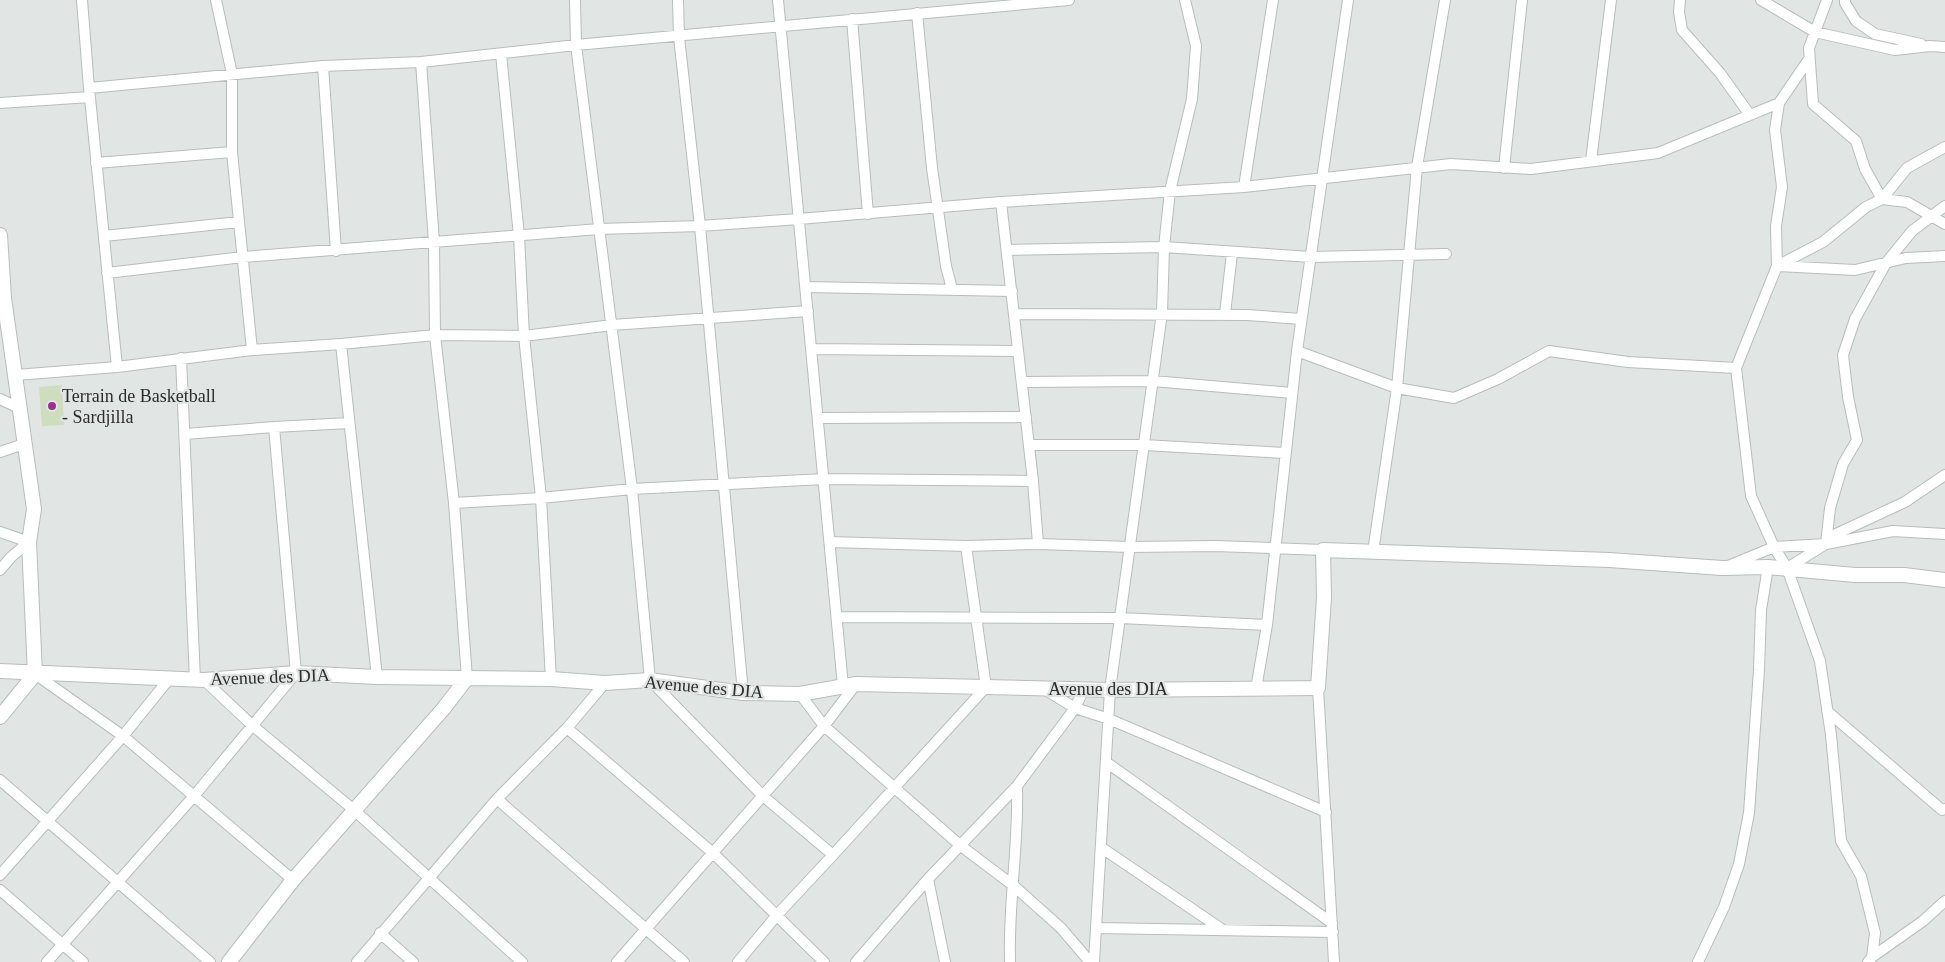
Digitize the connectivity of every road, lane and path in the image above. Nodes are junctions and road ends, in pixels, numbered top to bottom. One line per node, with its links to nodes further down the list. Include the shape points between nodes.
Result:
1 (82, 0): 31 (street)
2 (216, 0): 30 (street)
3 (575, 0): 23 (street)
4 (678, 0): 22 (street)
5 (778, 0): 20 (street)
6 (1069, 0): 17 (street)
7 (1185, 0): 43 (street, via 1196,46 1192,99)
8 (1274, 0): 42 (street)
9 (1348, 0): 41 (street)
10 (1445, 0): 39 (street)
11 (1522, 0): 40 (street)
12 (1610, 0): 37 (street)
13 (1680, 0): 34 (street, via 1682,30 1720,73)
14 (1762, 0): 21 (street)
15 (1827, 0): 21 (street)
16 (1845, 0): 24 (street, via 1856,21 1875,34)
17 (1020, 2): 18 (street)
18 (917, 13): 19 (street); 47 (street)
19 (852, 19): 20 (street); 48 (street)
20 (781, 26): 22 (street); 50 (street)
21 (1815, 32): 24 (street, via 1895,50); 27 (street)
22 (679, 37): 23 (street); 53 (street)
23 (576, 45): 26 (street); 54 (street)
24 (1930, 46): 25 (street)
25 (1945, 47)
26 (501, 54): 28 (street); 57 (street)
27 (1809, 59): 32 (street); 44 (street, via 1813,104 1856,140 1865,169)
28 (421, 62): 29 (street); 58 (street)
29 (323, 66): 30 (street); 61 (street)
30 (232, 74): 31 (street); 36 (street)
31 (90, 93): 33 (street); 38 (street)
32 (1779, 103): 34 (street); 69 (street, via 1775,130 1782,186 1776,226)
33 (0, 104)
34 (1750, 115): 37 (street, via 1658,153)
35 (1945, 147): 44 (street, via 1907,168)
36 (232, 152): 38 (street); 51 (street)
37 (1591, 161): 40 (street, via 1531,169)
38 (96, 163): 56 (street)
39 (1416, 167): 40 (street, via 1451,164); 41 (street); 64 (street)
40 (1504, 168)
41 (1322, 180): 42 (street); 67 (street)
42 (1244, 187): 43 (street)
43 (1170, 192): 45 (street); 59 (street)
44 (1882, 198): 49 (street, via 1907,202); 69 (street, via 1823,242)
45 (1001, 202): 47 (street); 60 (street)
46 (1945, 206): 49 (street)
47 (938, 209): 48 (street); 72 (street)
48 (868, 214): 50 (street)
49 (1932, 217): 52 (street); 68 (street, via 1912,231)
50 (799, 219): 53 (street); 71 (street)
51 (239, 222): 56 (street); 66 (street)
52 (1945, 224)
53 (700, 226): 54 (street); 79 (street)
54 (599, 229): 57 (street); 81 (street)
55 (0, 234): 74 (street)
56 (104, 236): 70 (street)
57 (519, 236): 58 (street); 83 (street)
58 (434, 242): 61 (street); 82 (street)
59 (1164, 247): 60 (street); 62 (street); 77 (street)
60 (1007, 250): 73 (street)
61 (336, 251): 66 (street)
62 (1232, 252): 67 (street); 78 (street)
63 (1446, 254): 64 (street)
64 (1410, 255): 67 (street); 95 (street)
65 (1945, 256): 68 (street, via 1906,258)
66 (243, 257): 70 (street); 86 (street)
67 (1311, 257): 80 (street)
68 (1886, 263): 69 (street, via 1855,270); 121 (street, via 1855,319 1843,355 1857,440 1843,464 1830,508)
69 (1777, 266): 91 (street)
70 (107, 273): 90 (street)
71 (806, 287): 72 (street); 75 (street)
72 (952, 290): 73 (street)
73 (1012, 291): 76 (street)
74 (1, 299): 92 (street)
75 (808, 310): 79 (street); 85 (street)
76 (1014, 314): 77 (street); 87 (street)
77 (1162, 314): 78 (street); 93 (street)
78 (1225, 314): 80 (street)
79 (709, 319): 81 (street); 112 (street)
80 (1302, 319): 88 (street)
81 (612, 325): 83 (street); 113 (street)
82 (435, 335): 83 (street); 84 (street); 115 (street)
83 (524, 336): 114 (street)
84 (342, 344): 86 (street); 101 (street)
85 (812, 349): 87 (street); 100 (street)
86 (252, 350): 89 (street)
87 (1018, 351): 94 (street)
88 (1297, 351): 95 (street); 96 (street)
89 (182, 358): 90 (street); 103 (street)
90 (117, 367): 92 (street)
91 (1736, 368): 95 (street, via 1628,362 1549,352 1454,398); 125 (street, via 1751,496)
92 (16, 375): 98 (street)
93 (1153, 381): 94 (street); 96 (street); 105 (street)
94 (1022, 382): 99 (street)
95 (1397, 388): 127 (street)
96 (1292, 393): 108 (street)
97 (0, 399): 98 (street)
98 (19, 408): 104 (street)
99 (1026, 417): 100 (street); 106 (street)
100 (818, 418): 110 (street)
101 (349, 424): 102 (street); 140 (street)
102 (274, 427): 103 (street); 138 (street)
103 (185, 434): 144 (street)
104 (24, 444): 107 (street); 118 (street, via 34,508)
105 (1144, 444): 106 (street); 108 (street); 123 (street)
106 (1029, 445): 111 (street)
107 (0, 452)
108 (1285, 453): 124 (street)
109 (1945, 474): 121 (street, via 1905,502 1836,534)
110 (824, 479): 111 (street); 112 (street); 119 (street)
111 (1033, 482): 120 (street)
112 (724, 485): 113 (street); 154 (street)
113 (632, 489): 114 (street); 145 (street)
114 (541, 498): 115 (street); 143 (street)
115 (454, 503): 141 (street)
116 (0, 532): 118 (street)
117 (1945, 534): 121 (street, via 1893,531)
118 (29, 542): 131 (street); 139 (street)
119 (830, 542): 122 (street); 134 (street)
120 (1038, 544): 122 (street); 123 (street)
121 (1826, 544): 125 (street); 130 (street)
122 (966, 546): 133 (street)
123 (1130, 547): 124 (street); 135 (street)
124 (1275, 547): 126 (street); 136 (street)
125 (1774, 547): 129 (street); 130 (street)
126 (1323, 550): 127 (street); 150 (street, via 1324,597)
127 (1373, 552): 129 (street, via 1609,560)
128 (1768, 567): 129 (street); 130 (street); 212 (street, via 1761,610 1749,813 1739,864 1724,907)
129 (1722, 568)
130 (1787, 568): 132 (street); 157 (street, via 1820,661)
131 (0, 570)
132 (1945, 580)
133 (977, 617): 134 (street); 135 (street); 148 (street)
134 (837, 618): 147 (street)
135 (1120, 618): 136 (street); 153 (street)
136 (1266, 625): 152 (street)
137 (0, 672): 139 (street, Avenue des DIA)
138 (296, 673): 140 (street, Avenue des DIA); 144 (street, Avenue des DIA); 160 (street)
139 (35, 674): 142 (street, Avenue des DIA); 158 (street); 163 (street)
140 (376, 677): 141 (street, Avenue des DIA)
141 (467, 678): 143 (street, Avenue des DIA); 172 (street)
142 (168, 679): 144 (street, Avenue des DIA); 163 (street)
143 (552, 679): 146 (street, Avenue des DIA)
144 (199, 680): 160 (street)
145 (650, 680): 146 (street, Avenue des DIA); 154 (street, Avenue des DIA); 169 (street)
146 (605, 683): 162 (street)
147 (850, 685): 148 (street, Avenue des DIA); 155 (street, Avenue des DIA); 161 (street)
148 (986, 687): 149 (street, Avenue des DIA); 167 (street)
149 (1043, 688): 151 (street, Avenue des DIA); 156 (street)
150 (1318, 688): 152 (street, Avenue des DIA); 173 (street)
151 (1084, 689): 153 (street, Avenue des DIA); 156 (street)
152 (1256, 689): 153 (street, Avenue des DIA)
153 (1110, 690): 159 (street)
154 (743, 693): 155 (street, Avenue des DIA)
155 (800, 694): 161 (street)
156 (1075, 708): 159 (street); 166 (street)
157 (1827, 710): 171 (street, via 1942,810); 194 (street, via 1841,840 1861,876 1875,932)
158 (0, 717)
159 (1109, 718): 164 (street); 173 (street)
160 (253, 726): 168 (street); 172 (street)
161 (824, 726): 167 (street); 169 (street)
162 (567, 728): 170 (street); 177 (street)
163 (123, 736): 168 (street); 174 (street)
164 (1106, 762): 176 (street); 188 (street)
165 (0, 780): 174 (street)
166 (1017, 786): 175 (street); 184 (street)
167 (894, 787): 175 (street); 178 (street)
168 (194, 796): 182 (street); 183 (street)
169 (763, 796): 177 (street); 178 (street)
170 (497, 799): 180 (street); 189 (street)
171 (1945, 809)
172 (354, 810): 180 (street); 182 (street)
173 (1326, 812): 188 (street)
174 (48, 821): 179 (street); 183 (street)
175 (961, 846): 181 (street); 184 (street)
176 (1102, 848): 190 (street); 191 (street)
177 (713, 853): 187 (street); 189 (street)
178 (833, 856): 187 (street)
179 (0, 875)
180 (430, 878): 192 (street); 201 (street)
181 (928, 879): 206 (street); 207 (street)
182 (293, 880): 198 (street)
183 (118, 883): 193 (street); 197 (street)
184 (1014, 886): 208 (street, via 1009,930); 209 (street, via 1061,928)
185 (0, 890): 193 (street)
186 (1945, 901): 194 (street)
187 (777, 915): 204 (street); 205 (street)
188 (1333, 927): 191 (street); 211 (street)
189 (646, 928): 202 (street); 203 (street)
190 (1097, 928): 191 (street); 210 (street)
191 (1223, 930)
192 (380, 933): 199 (street); 200 (street)
193 (63, 944): 195 (street); 196 (street)
194 (1870, 960)
195 (47, 962)
196 (83, 962)
197 (210, 962)
198 (228, 962)
199 (357, 962)
200 (413, 962)
201 (522, 962)
202 (617, 962)
203 (684, 962)
204 (738, 962)
205 (824, 962)
206 (856, 962)
207 (945, 962)
208 (1010, 962)
209 (1090, 962)
210 (1094, 962)
211 (1334, 962)
212 (1698, 962)

